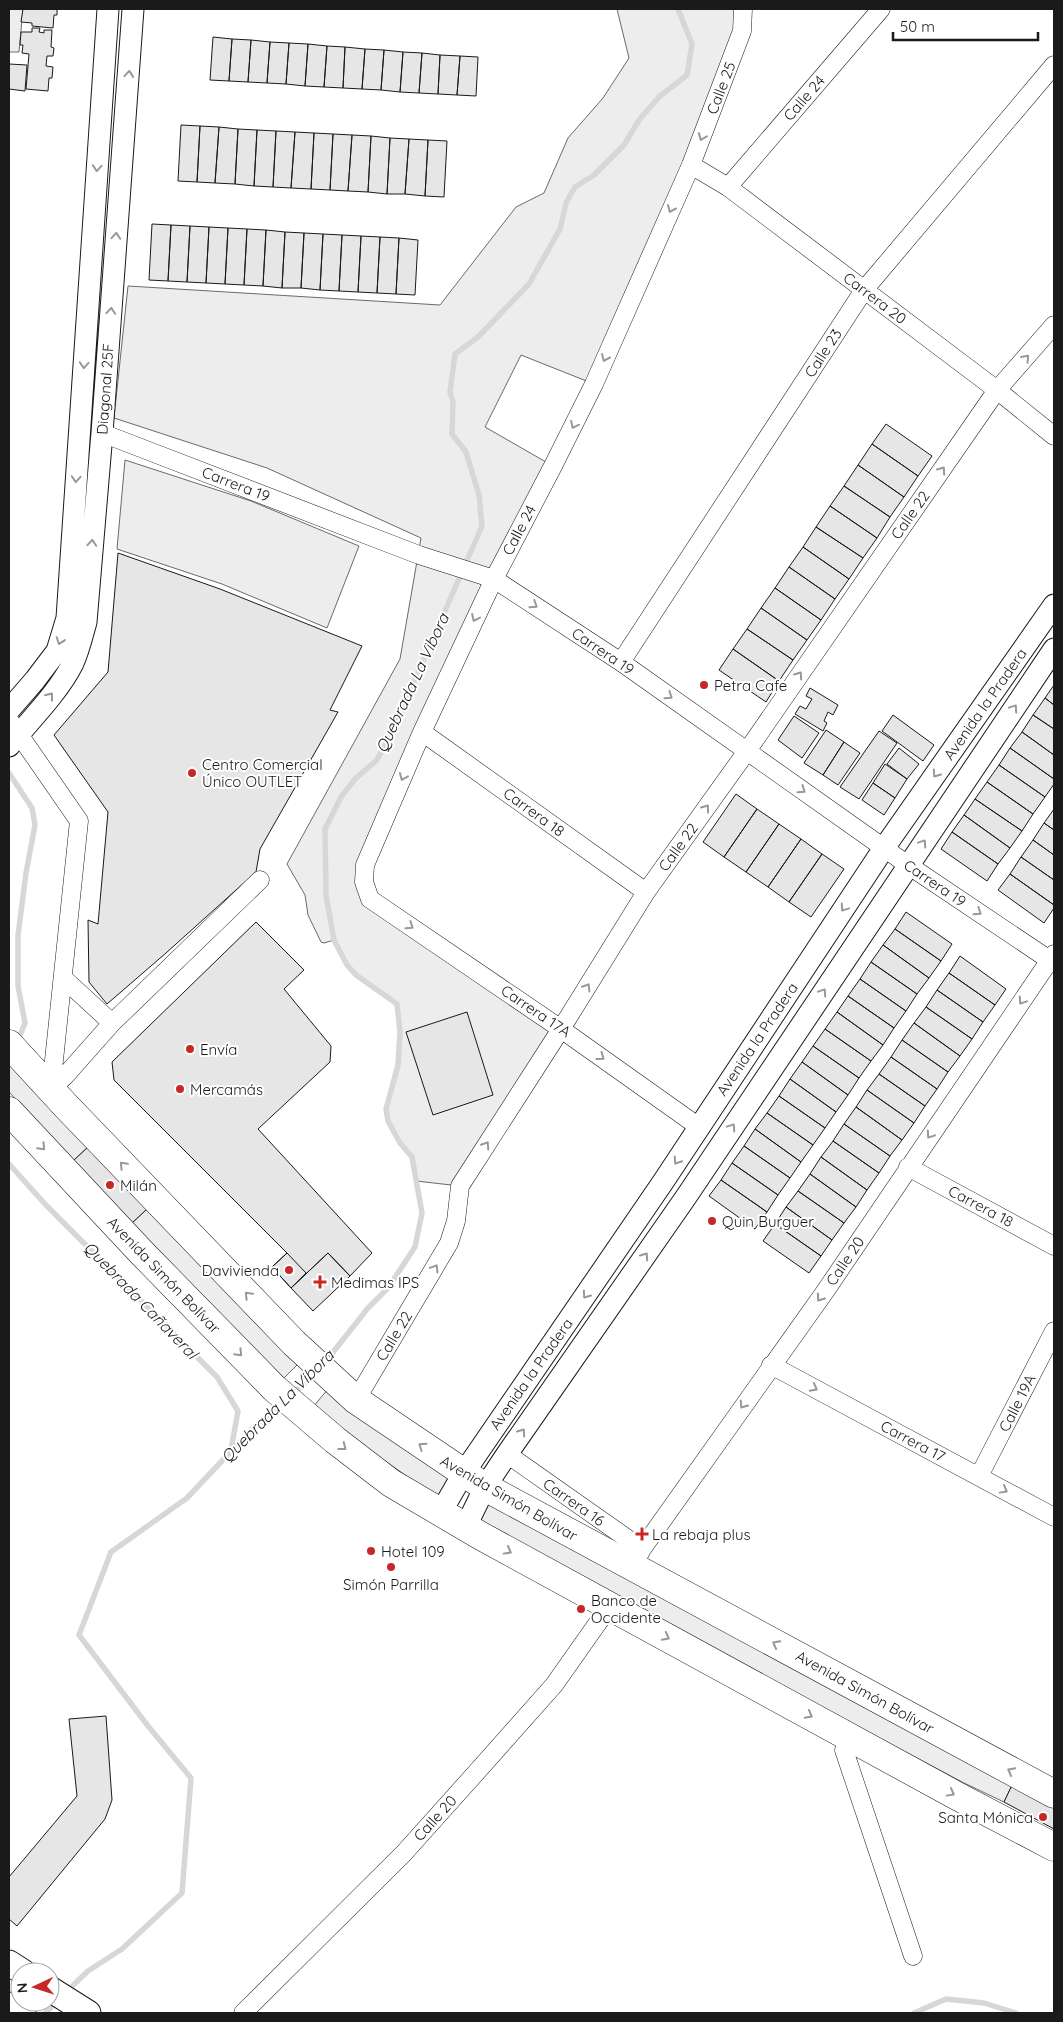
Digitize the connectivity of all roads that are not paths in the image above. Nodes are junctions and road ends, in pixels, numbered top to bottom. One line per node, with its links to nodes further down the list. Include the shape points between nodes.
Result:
1 (108, 9): 11 (street, Diagonal 25F, one-way to 11)
2 (134, 9): 12 (street, Diagonal 25F, one-way to 2)
3 (743, 9): 6 (street, Calle 25, one-way to 6, via 742,31)
4 (881, 9): 7 (street, Calle 24)
5 (1054, 65): 8 (street, Calle 23)
6 (691, 165): 7 (street, Carrera 20); 14 (street, Calle 24, one-way to 14, via 594,384)
7 (728, 188): 8 (street, Carrera 20)
8 (864, 290): 10 (street, Carrera 20); 17 (street, Calle 23)
9 (1054, 325): 10 (street, Calle 22, one-way to 9)
10 (997, 390): 13 (street, Carrera 20); 21 (street, Calle 22, one-way to 10)
11 (79, 431): 12 (street, via 83,440 90,442); 18 (street, Diagonal 25F, one-way to 18, via 67,618 63,635 46,667)
12 (102, 433): 14 (street, Carrera 19, via 437,561); 20 (street, Diagonal 25F, one-way to 12, via 61,681 81,642 86,622)
13 (1054, 436)
14 (494, 579): 17 (street, Carrera 19, one-way to 17); 19 (street, Calle 24, one-way to 19)
15 (1054, 605): 22 (street, Avenida la Pradera, one-way to 22)
16 (1054, 649): 23 (street, Avenida la Pradera, one-way to 16)
17 (621, 662): 21 (street, Carrera 19, one-way to 21)
18 (9, 710)
19 (422, 732): 25 (street, Carrera 18); 26 (street, Calle 24, one-way to 26, via 365,865 364,882)
20 (12, 736): 28 (street, via 80,821)
21 (747, 751): 22 (street, Carrera 19, one-way to 22); 25 (street, Calle 22, one-way to 21)
22 (884, 848): 23 (street, Carrera 19); 34 (street, Avenida la Pradera, one-way to 34)
23 (908, 865): 27 (street, Carrera 19, one-way to 27); 40 (street, Avenida la Pradera, one-way to 23, via 686,1197)
24 (260, 880): 29 (street)
25 (646, 892): 30 (street, Calle 22, one-way to 25)
26 (370, 899): 30 (street, Carrera 17A, one-way to 30)
27 (1053, 959): 35 (street, Calle 20, one-way to 35)
28 (63, 978): 29 (street); 32 (street)
29 (112, 1023): 32 (street, via 65,1076)
30 (561, 1028): 34 (street, Carrera 17A, one-way to 34); 39 (street, Calle 22, one-way to 30, via 449,1243 456,1221 460,1186)
31 (9, 1044): 32 (main road, Avenida Simón Bolívar)
32 (42, 1080): 39 (main road, Avenida Simón Bolívar, one-way to 32, via 306,1355)
33 (9, 1111): 43 (main road, Avenida Simón Bolívar, one-way to 43, via 274,1388 384,1477)
34 (699, 1127): 42 (street, Avenida la Pradera, one-way to 42)
35 (908, 1167): 36 (street, Carrera 18); 38 (street, Calle 20, one-way to 38, via 824,1293)
36 (1054, 1246)
37 (1054, 1331): 41 (street, Calle 19A)
38 (771, 1365): 41 (street, Carrera 17, one-way to 41); 46 (street, Calle 20, one-way to 46)
39 (356, 1400): 42 (main road, Avenida Simón Bolívar, one-way to 39)
40 (507, 1454): 42 (street, Avenida la Pradera); 46 (street, Carrera 16)
41 (979, 1476): 44 (street, Carrera 17, one-way to 44)
42 (474, 1480): 43 (street); 45 (street); 46 (main road, Avenida Simón Bolívar)
43 (440, 1512): 45 (main road, Avenida Simón Bolívar)
44 (1054, 1518)
45 (465, 1528): 47 (main road, Avenida Simón Bolívar, one-way to 47)
46 (637, 1558): 49 (main road, Avenida Simón Bolívar, one-way to 46)
47 (609, 1607): 48 (main road, Avenida Simón Bolívar, one-way to 48); 54 (street, Calle 20, via 554,1685 404,1853)
48 (852, 1738): 50 (main road, Avenida Simón Bolívar, one-way to 50); 51 (street, via 844,1750)
49 (1054, 1794)
50 (1054, 1847)
51 (913, 1956)
52 (60, 1995): 53 (main road)
53 (83, 2010)
54 (243, 2013)

